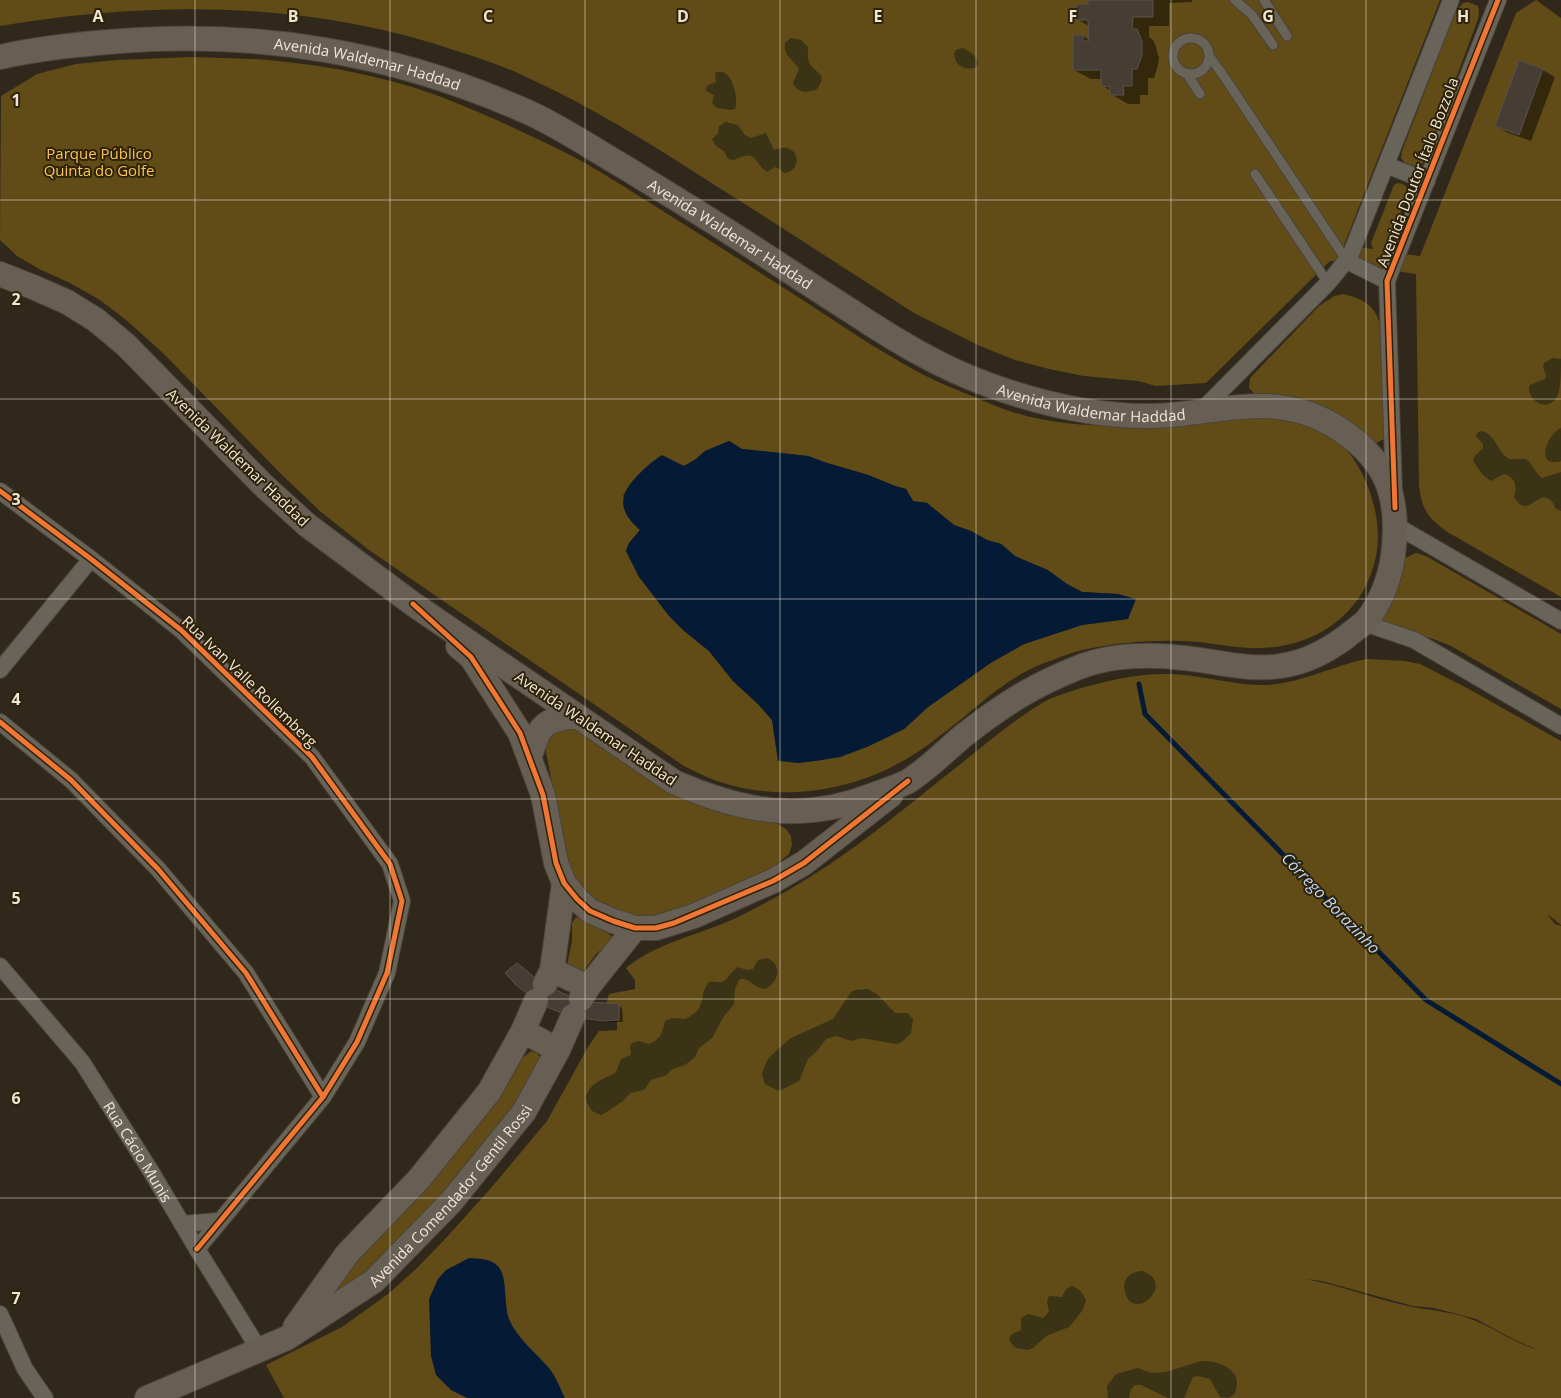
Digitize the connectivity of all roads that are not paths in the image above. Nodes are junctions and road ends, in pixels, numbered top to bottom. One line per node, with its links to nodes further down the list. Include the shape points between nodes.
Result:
1 (1235, 0): 6 (lane, via 1252,15)
2 (1264, 0): 5 (lane)
3 (1451, 0): 13 (street, Avenida Doutor Ítalo Bozzola)
4 (1498, 0): 15 (street, Avenida Doutor Ítalo Bozzola)
5 (1288, 36)
6 (1273, 46)
7 (26, 51): 8 (main road, Avenida Waldemar Haddad); 10 (main road); 20 (main road, Avenida Waldemar Haddad, via 193,38 322,48 408,68 534,115 588,145 903,345 958,374 1012,394 1067,408 1154,416)
8 (0, 57)
9 (1210, 57): 11 (lane, via 1199,73); 11 (lane, via 1200,40 1182,41 1174,50 1174,61 1180,71); 16 (lane)
10 (0, 74)
11 (1187, 74): 12 (lane)
12 (1200, 94)
13 (1386, 165): 15 (street); 16 (street, Avenida Doutor Ítalo Bozzola)
14 (1255, 174): 19 (lane)
15 (1426, 181): 18 (street, Avenida Doutor Ítalo Bozzola)
16 (1347, 261): 18 (street); 19 (street, Avenida Doutor Ítalo Bozzola)
17 (0, 274): 24 (main road, Avenida Waldemar Haddad, via 42,290 96,320 126,345 263,485 300,518)
18 (1387, 281): 22 (street, Avenida Doutor Ítalo Bozzola)
19 (1328, 283): 20 (street, Avenida Doutor Ítalo Bozzola)
20 (1201, 411): 22 (main road, Avenida Waldemar Haddad, via 1253,405 1310,413 1351,437 1373,458 1391,488)
21 (0, 491): 23 (street, Rua Ivan Valle Rollemberg)
22 (1395, 517): 25 (street); 26 (main road, Avenida Waldemar Haddad, via 1388,578)
23 (91, 559): 27 (street); 40 (street, Rua Ivan Valle Rollemberg, via 181,630 312,757 390,864 402,901 387,973 357,1042)
24 (413, 604): 28 (main road, Avenida Waldemar Haddad); 31 (main road, via 471,658 520,732)
25 (1561, 621)
26 (1364, 623): 30 (street, via 1414,640); 32 (main road, Avenida Waldemar Haddad, via 1336,644 1307,659 1278,666 1248,667 1180,657 1135,656 1087,664 1042,682 1006,704)
27 (0, 670)
28 (577, 716): 31 (main road, via 557,718 545,724 536,736); 32 (main road, Avenida Waldemar Haddad, via 674,782 703,795 763,810 795,812 833,806 862,799)
29 (0, 722): 40 (street, via 71,780 158,869 246,973)
30 (1561, 726)
31 (530, 756): 33 (main road, via 543,795 556,863)
32 (908, 781): 34 (main road, via 804,863 674,923 656,928)
33 (564, 883): 34 (main road, via 590,910); 36 (main road, Avenida Comendador Gentil Rossi)
34 (635, 928): 37 (main road, Avenida Comendador Gentil Rossi)
35 (0, 966): 42 (street, Rua Cácio Munis, via 82,1062)
36 (544, 985): 37 (main road); 38 (main road, Avenida Comendador Gentil Rossi)
37 (581, 1001): 39 (main road, Avenida Comendador Gentil Rossi)
38 (523, 1032): 39 (main road); 45 (main road, Avenida Comendador Gentil Rossi, via 489,1092 419,1179 346,1254)
39 (558, 1050): 45 (main road, Avenida Comendador Gentil Rossi, via 524,1112 451,1202 374,1281)
40 (323, 1097): 41 (street, Rua Ivan Valle Rollemberg)
41 (218, 1221): 42 (street); 43 (street, Rua Ivan Valle Rollemberg)
42 (182, 1224): 43 (street, Rua Cácio Munis)
43 (196, 1249): 46 (street, Rua Cácio Munis)
44 (0, 1314): 47 (street, via 25,1369)
45 (287, 1338): 46 (main road, Avenida Comendador Gentil Rossi)
46 (260, 1351): 48 (main road, Avenida Comendador Gentil Rossi)
47 (44, 1398)
48 (147, 1398)

